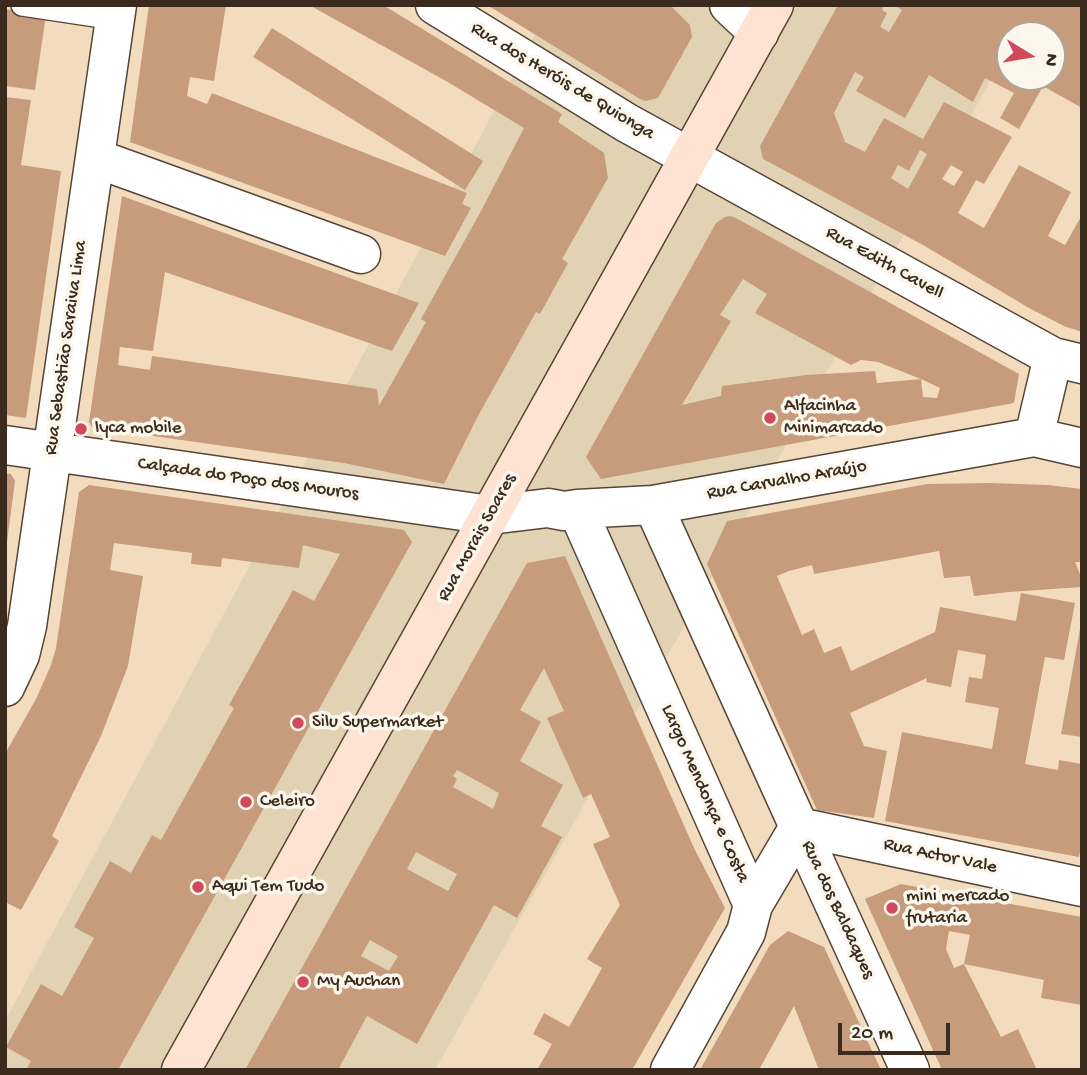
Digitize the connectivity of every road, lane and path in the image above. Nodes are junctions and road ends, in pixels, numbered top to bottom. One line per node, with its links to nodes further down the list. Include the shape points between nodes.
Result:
1 (22, 5): 4 (lane)
2 (435, 5): 6 (street, Rua dos Heróis de Quionga)
3 (729, 5): 5 (street)
4 (116, 12): 7 (street, Rua Sebastião Saraiva Lima)
5 (767, 19): 6 (main road, Rua Morais Soares)
6 (690, 157): 9 (street, Rua Edith Cavell); 16 (main road, Rua Morais Soares)
7 (94, 158): 8 (street); 13 (street, Rua Sebastião Saraiva Lima)
8 (360, 254)
9 (1067, 361): 10 (street)
10 (1034, 437): 12 (street, Rua Carvalho Araújo); 14 (street, Rua Carvalho Araújo)
11 (5, 445): 13 (street, Calçada do Poço dos Mouros)
12 (1082, 447)
13 (52, 452): 16 (street, Calçada do Poço dos Mouros); 17 (street, Rua Sebastião Saraiva Lima, via 25,634)
14 (653, 505): 15 (street, Rua Carvalho Araújo); 18 (street)
15 (577, 509): 16 (street, Rua Carvalho Araújo); 20 (street, Largo Mendonça e Costa)
16 (490, 515): 21 (main road, Rua Morais Soares)
17 (5, 687)
18 (799, 827): 19 (street, Rua Actor Vale); 20 (street, Largo Mendonça e Costa); 23 (street, Rua dos Baldaques)
19 (1082, 887)
20 (753, 905): 22 (street, via 746,932)
21 (181, 1070)
22 (670, 1070)
23 (910, 1070)

